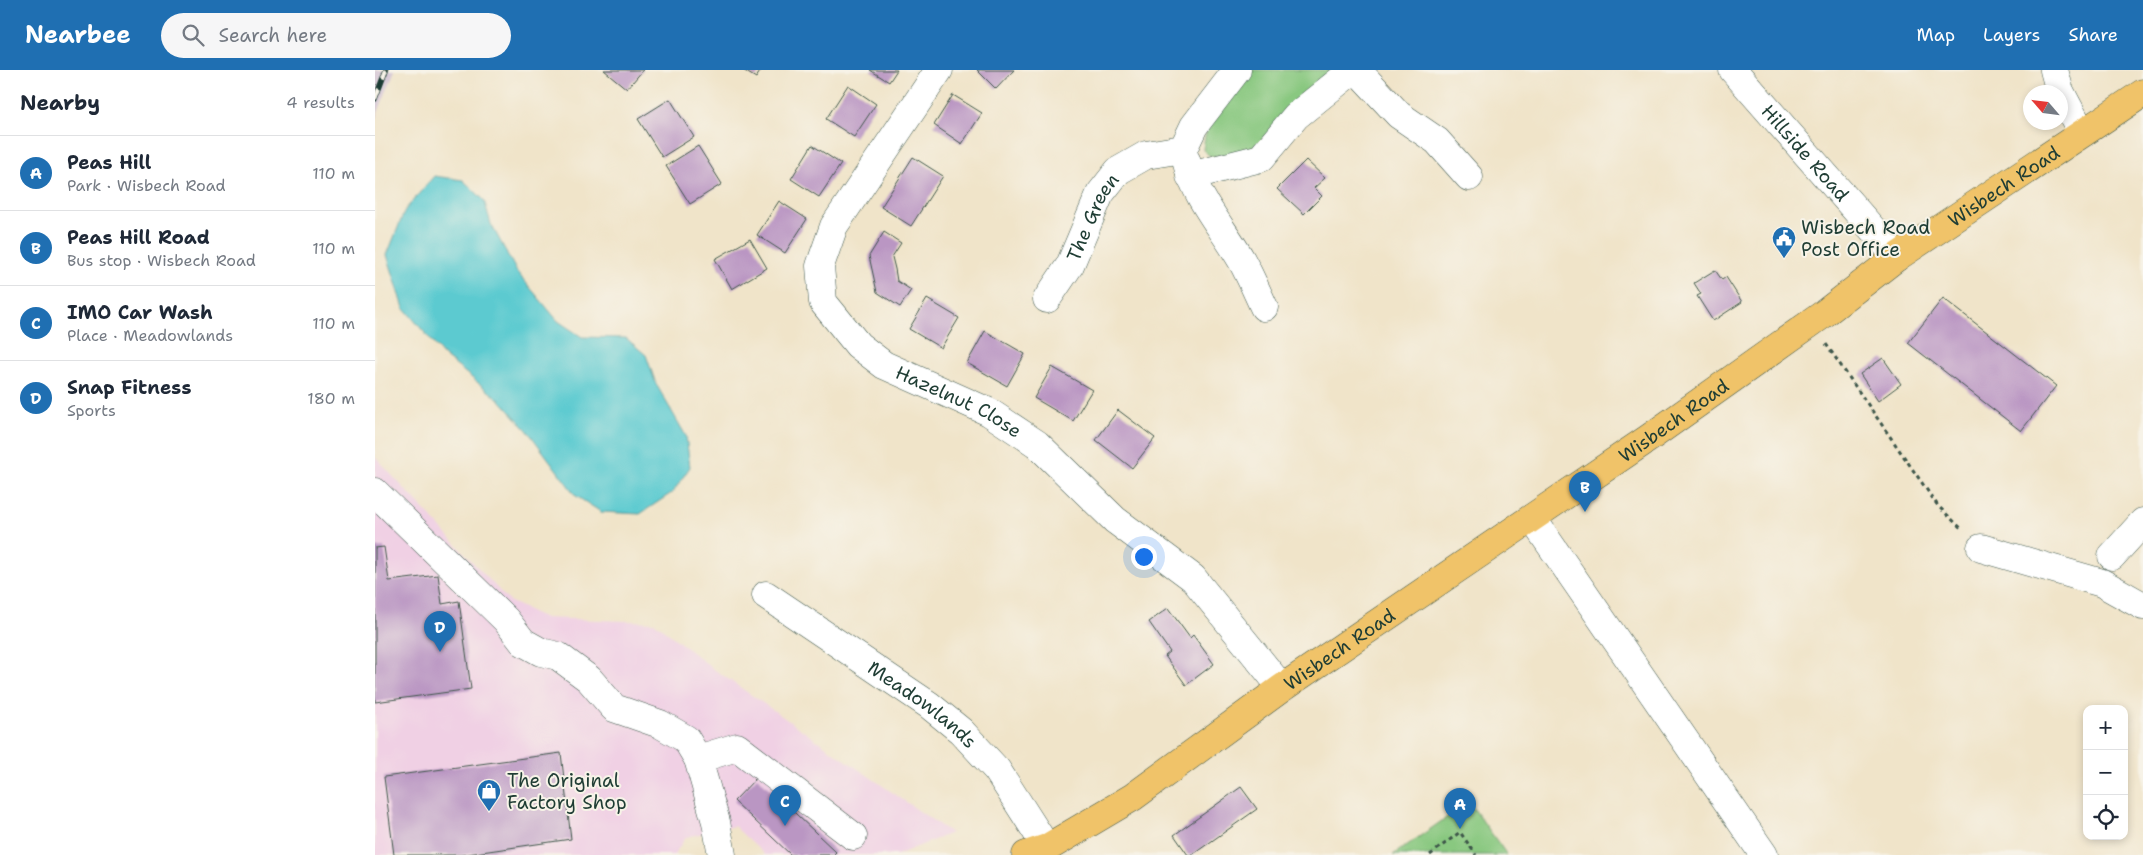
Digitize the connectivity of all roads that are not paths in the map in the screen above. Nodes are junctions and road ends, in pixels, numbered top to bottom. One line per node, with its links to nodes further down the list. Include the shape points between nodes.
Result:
1 (939, 70): 24 (street, Hazelnut Close, via 834,226 820,266 823,302 858,345 885,365 989,412 1037,444 1115,520 1193,578)
2 (1237, 70): 11 (street, via 1194,126)
3 (1353, 70): 12 (street, via 1296,116 1261,158)
4 (1357, 70): 13 (street, via 1399,115 1437,141)
5 (1733, 70): 14 (street, Hillside Road)
6 (2054, 70): 7 (street)
7 (2058, 85)
8 (2143, 93): 10 (main road, Wisbech Road)
9 (2068, 108): 10 (street)
10 (2082, 133): 14 (main road, Wisbech Road)
11 (1183, 149): 12 (street); 15 (street, The Green, via 1146,155 1118,171 1100,194 1070,265)
12 (1190, 176): 16 (street)
13 (1469, 177)
14 (1897, 258): 18 (main road, Wisbech Road)
15 (1047, 299)
16 (1264, 306)
17 (375, 492): 25 (street, via 506,620 523,642 557,656 581,673 614,708 660,724 686,739)
18 (1532, 518): 24 (main road, Wisbech Road); 29 (street)
19 (2143, 522): 21 (street)
20 (1981, 548): 23 (street, via 2103,583)
21 (2112, 556)
22 (766, 595): 27 (street, Meadowlands, via 961,731 997,770)
23 (2143, 606)
24 (1282, 688): 27 (main road, Wisbech Road, via 1133,797)
25 (698, 759): 26 (street, via 737,747); 28 (street)
26 (853, 836)
27 (1037, 853)
28 (722, 855)
29 (1764, 855)

